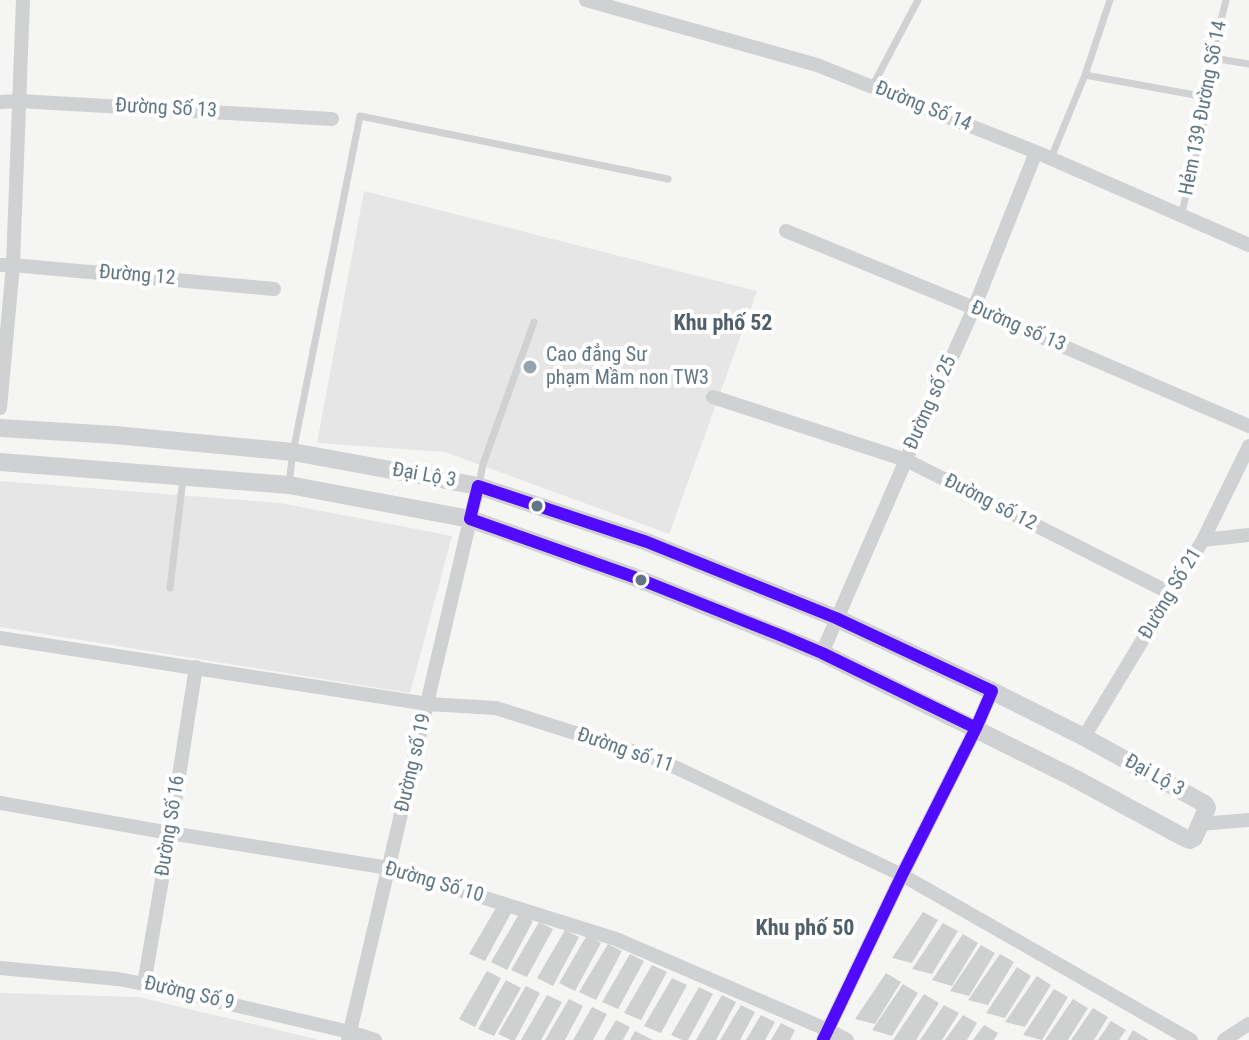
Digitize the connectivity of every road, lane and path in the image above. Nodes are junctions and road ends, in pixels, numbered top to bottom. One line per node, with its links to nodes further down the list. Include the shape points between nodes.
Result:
1 (23, 0): 11 (street)
2 (586, 0): 9 (street, Đường Số 14, via 817,65)
3 (918, 0): 9 (lane)
4 (1110, 0): 8 (lane)
5 (1226, 0): 6 (lane, Hẻm 139 Đường Số 14)
6 (1214, 62): 7 (lane); 10 (lane, Hẻm 139 Đường Số 14)
7 (1249, 64)
8 (1085, 75): 10 (lane); 15 (lane)
9 (872, 87): 14 (street, Đường Số 14)
10 (1206, 97): 17 (lane, Hẻm 139 Đường Số 14)
11 (19, 101): 12 (street, Đường Số 13); 13 (street, Đường Số 13); 20 (street)
12 (0, 102)
13 (332, 119)
14 (1036, 152): 15 (street, Đường Số 14); 22 (street, Đường số 25)
15 (1051, 158): 17 (street, Đường Số 14)
16 (668, 179): 29 (lane, via 360,116)
17 (1181, 216): 19 (street, Đường Số 14)
18 (786, 231): 22 (street, Đường số 13)
19 (1249, 245)
20 (6, 265): 21 (street, Đường 12); 25 (street)
21 (274, 289)
22 (974, 308): 26 (street, Đường số 13); 30 (street, Đường số 25)
23 (534, 322): 34 (lane)
24 (713, 397): 30 (street, Đường số 12)
25 (0, 408)
26 (1249, 426)
27 (0, 428): 29 (street, Đại Lộ 3)
28 (1249, 446): 37 (street, Đường Số 21)
29 (293, 452): 33 (lane); 34 (street, Đại Lộ 3)
30 (906, 460): 39 (street, Đường số 12); 40 (street, Đường số 25)
31 (0, 462): 32 (street, Đại Lộ 3)
32 (183, 477): 33 (street, Đại Lộ 3); 38 (lane)
33 (289, 485): 35 (street, Đại Lộ 3)
34 (478, 486): 35 (street, Đường số 19); 40 (street, Đại Lộ 3, via 647,542)
35 (470, 519): 42 (street, Đại Lộ 3, via 634,577); 45 (street, Đường số 19)
36 (1249, 535): 37 (street)
37 (1203, 540): 39 (street, Đường Số 21)
38 (170, 588)
39 (1170, 593): 47 (street, Đường Số 21)
40 (836, 618): 42 (street, Đường số 25); 44 (street, Đại Lộ 3)
41 (0, 638): 43 (street, Đường số 11)
42 (822, 653): 46 (street, Đại Lộ 3)
43 (196, 667): 45 (street, Đường số 11); 51 (street, Đường Số 16)
44 (992, 691): 46 (street); 47 (street, Đại Lộ 3)
45 (428, 704): 52 (street, Đường số 19); 53 (street, Đường số 11, via 496,708 660,760)
46 (976, 728): 50 (street, Đại Lộ 3, via 1183,837 1194,838); 53 (street)
47 (1084, 737): 50 (street, Đại Lộ 3, via 1206,804)
48 (0, 803): 51 (street, Đường Số 10)
49 (1249, 820): 50 (street)
50 (1200, 824)
51 (170, 833): 52 (street, Đường Số 10); 55 (street, Đường Số 16)
52 (389, 868): 57 (street, Đường Số 10, via 616,939); 58 (street, Đường số 19)
53 (902, 875): 57 (street); 61 (street, Đường số 11)
54 (0, 968): 55 (street, Đường Số 9)
55 (144, 984): 58 (street, Đường Số 9)
56 (1249, 1024): 62 (street)
57 (826, 1035): 60 (street, Đường Số 10)
58 (349, 1036): 59 (street, Đường Số 9)
59 (375, 1040)
60 (847, 1040)
61 (1191, 1040)
62 (1224, 1040)

